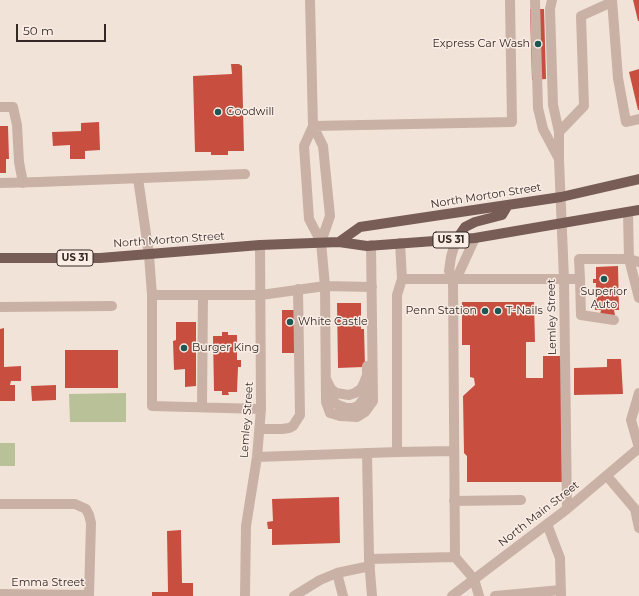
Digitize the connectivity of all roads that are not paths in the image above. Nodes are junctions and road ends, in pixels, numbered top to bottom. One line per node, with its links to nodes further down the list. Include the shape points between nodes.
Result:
1 (310, 0): 8 (street)
2 (510, 0): 8 (street, via 512,122)
3 (536, 0): 10 (street, via 538,108 543,129)
4 (552, 0): 9 (street, Lemley Street, via 550,9 553,105)
5 (612, 1): 7 (street, via 618,78 626,122); 9 (street, via 581,16 584,106)
6 (0, 107): 15 (street, via 13,107)
7 (639, 119)
8 (313, 126): 23 (street, via 323,146 330,216); 23 (street, via 304,146 305,168 309,219)
9 (559, 132): 10 (street, Lemley Street)
10 (559, 160): 16 (street, Lemley Street)
11 (245, 174): 12 (street)
12 (138, 178): 15 (street); 28 (street)
13 (639, 179): 16 (main road, North Morton Street / US 31)
14 (0, 183): 15 (street)
15 (23, 183)
16 (561, 197): 17 (main road, North Morton Street / US 31); 20 (street, Lemley Street)
17 (508, 205): 22 (main road, via 502,215 464,227); 24 (main road, North Morton Street / US 31, via 360,227)
18 (639, 210): 19 (main road, North Morton Street / US 31)
19 (628, 213): 20 (main road, North Morton Street / US 31); 30 (street)
20 (562, 224): 21 (main road, North Morton Street / US 31); 32 (street, Lemley Street)
21 (476, 238): 22 (main road, North Morton Street / US 31); 35 (street)
22 (456, 240): 25 (main road, North Morton Street / US 31); 35 (street, via 449,271)
23 (321, 242): 24 (main road, North Morton Street / US 31); 26 (main road, North Morton Street / US 31); 36 (street)
24 (339, 242): 27 (main road, North Morton Street / US 31)
25 (400, 243): 27 (main road, North Morton Street / US 31); 34 (street)
26 (260, 245): 28 (main road, North Morton Street / US 31); 40 (street, Lemley Street)
27 (371, 245): 38 (street)
28 (149, 255): 29 (main road, North Morton Street / US 31, via 100,258); 39 (street)
29 (0, 258)
30 (629, 259): 31 (street); 33 (street, via 579,260); 42 (street)
31 (639, 262)
32 (564, 279): 33 (street); 35 (street); 62 (street, Lemley Street)
33 (580, 279): 45 (street, via 581,315)
34 (402, 280): 35 (street); 54 (street, via 396,294)
35 (453, 280): 55 (street)
36 (325, 286): 37 (street); 38 (street); 47 (street)
37 (298, 289): 40 (street); 52 (street, via 300,415 289,428)
38 (372, 292): 46 (street, via 366,320); 49 (street, via 373,401 365,412 357,417 340,416 330,413)
39 (152, 295): 41 (street); 50 (street, via 152,406)
40 (261, 295): 41 (street); 51 (street, Lemley Street)
41 (203, 296): 50 (street)
42 (639, 298)
43 (112, 306): 44 (street)
44 (0, 307)
45 (614, 320)
46 (367, 375): 47 (street, via 361,389 349,395 336,393); 49 (street, via 365,397 358,406 346,408)
47 (326, 379): 49 (street)
48 (639, 393): 53 (street, via 631,420)
49 (326, 396)
50 (202, 407): 51 (street)
51 (262, 409): 52 (street, Lemley Street)
52 (260, 429): 57 (street, Lemley Street)
53 (639, 448): 58 (street, North Main Street)
54 (397, 452): 55 (street); 56 (street)
55 (454, 452): 60 (street)
56 (367, 453): 57 (street); 66 (street)
57 (257, 457): 71 (street, Lemley Street, via 246,526)
58 (607, 476): 62 (street, North Main Street); 64 (street, via 635,509)
59 (521, 500): 60 (street)
60 (454, 501): 65 (street)
61 (0, 504): 70 (street, Emma Street, via 75,504 86,509 91,523 89,595)
62 (567, 509): 63 (street, North Main Street)
63 (548, 524): 68 (street, North Main Street); 69 (street, via 560,558)
64 (639, 528)
65 (455, 557): 66 (street); 68 (street)
66 (370, 563): 67 (street); 74 (street)
67 (337, 573): 72 (street); 73 (street)
68 (474, 579): 75 (street, North Main Street); 76 (street)
69 (561, 593): 77 (street)
70 (0, 594)
71 (245, 596)
72 (294, 596)
73 (343, 596)
74 (372, 596)
75 (452, 596)
76 (479, 596)
77 (495, 596)

